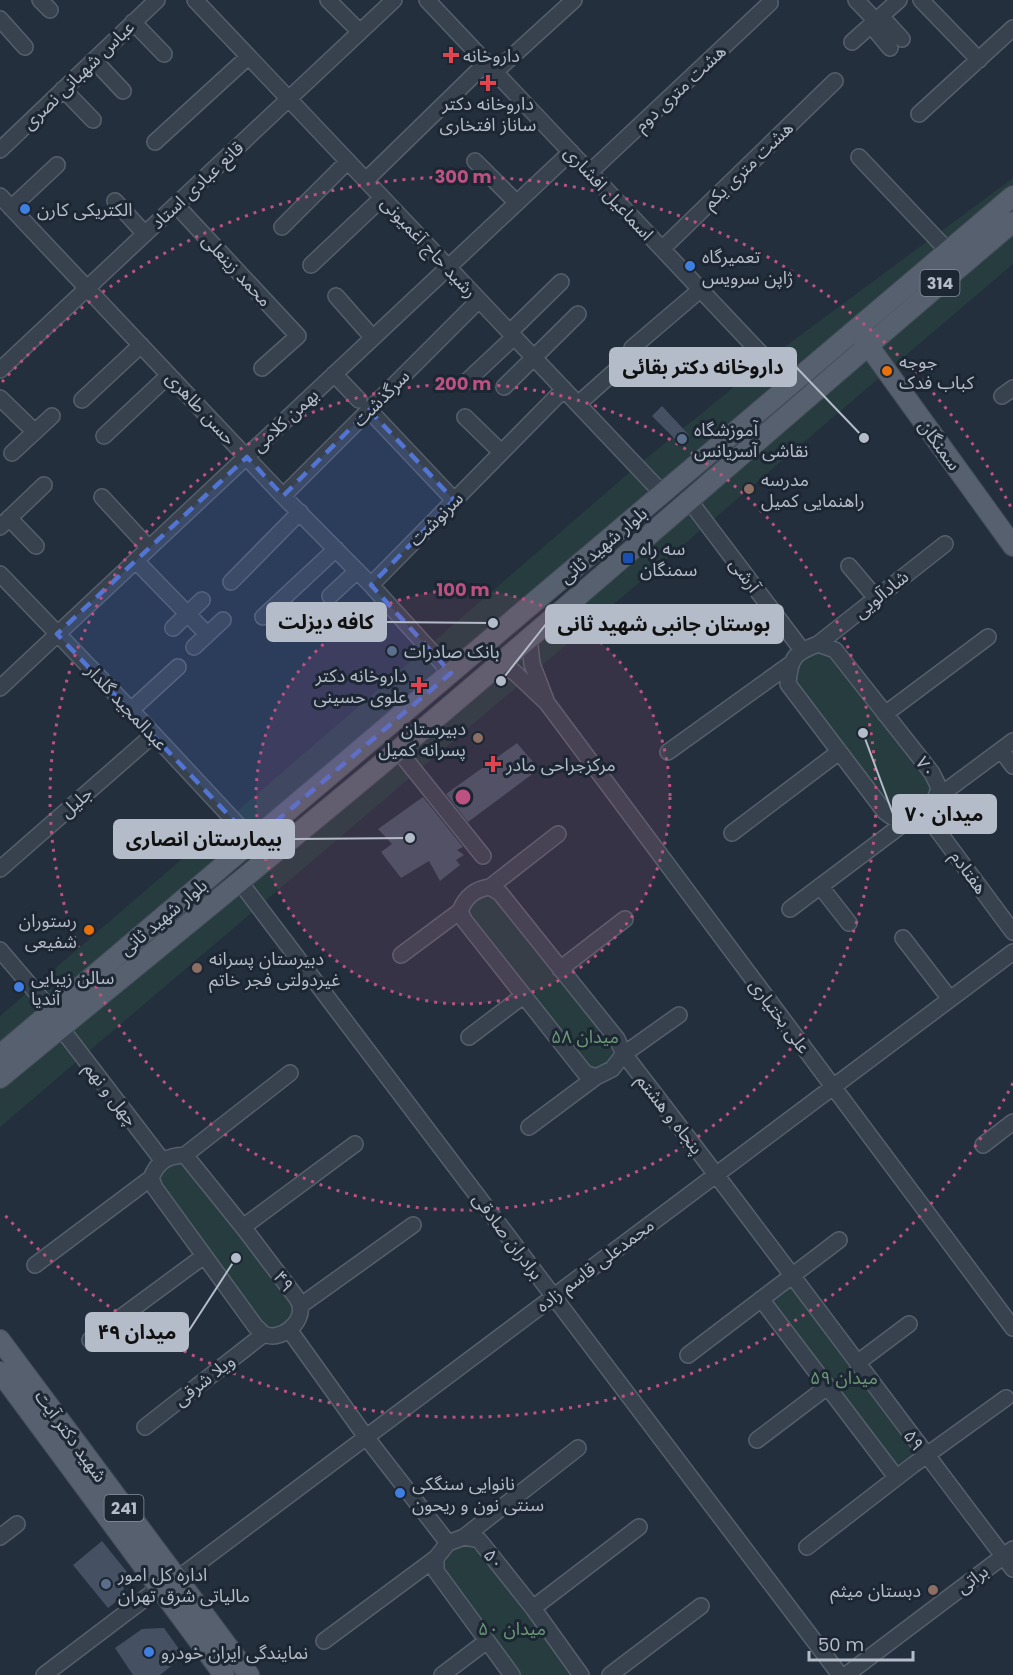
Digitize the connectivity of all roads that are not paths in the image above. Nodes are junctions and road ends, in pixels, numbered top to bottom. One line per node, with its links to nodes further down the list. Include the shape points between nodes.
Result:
1 (156, 0): 13 (street, عباس شهبانی نصری)
2 (195, 0): 20 (street, رشید حاج آغمیونی)
3 (328, 0): 15 (street)
4 (394, 0): 15 (street, قانع عبادی استاد)
5 (428, 0): 23 (street, اسماعیل افشاری)
6 (574, 0): 23 (street)
7 (856, 0): 12 (street)
8 (899, 0): 12 (street)
9 (921, 0): 22 (street)
10 (770, 3): 37 (street, هشت متری دوم)
11 (0, 19): 18 (street)
12 (876, 20): 16 (street); 17 (street)
13 (133, 22): 19 (street); 21 (street, عباس شهبانی نصری)
14 (1013, 28): 22 (street)
15 (360, 32): 27 (street, قانع عبادی استاد)
16 (852, 42)
17 (896, 43)
18 (25, 47)
19 (164, 54)
20 (248, 57): 27 (street, رشید حاج آغمیونی); 30 (street)
21 (94, 60): 25 (street, عباس شهبانی نصری); 26 (street)
22 (979, 60): 28 (street)
23 (491, 67): 32 (street, اسماعیل افشاری); 38 (street)
24 (835, 81): 49 (street, هشت متری یکم)
25 (63, 89): 29 (street); 31 (street, عباس شهبانی نصری)
26 (123, 91)
27 (289, 99): 34 (street, رشید حاج آغمیونی); 44 (street, قانع عبادی استاد)
28 (919, 114)
29 (93, 120)
30 (155, 142)
31 (0, 150)
32 (571, 152): 37 (street, اسماعیل افشاری); 43 (street, بهمن کلامی)
33 (859, 157): 50 (street)
34 (348, 161): 38 (street, رشید حاج آغمیونی); 47 (street)
35 (475, 161): 43 (street)
36 (57, 165): 45 (street)
37 (590, 172): 49 (street, اسماعیل افشاری)
38 (366, 180): 41 (street, رشید حاج آغمیونی)
39 (0, 196): 45 (street, حسن طاهری)
40 (1013, 196): 50 (main road, بلوار شهید ثانی / 314)
41 (382, 198): 51 (street); 52 (street, رشید حاج آغمیونی)
42 (114, 201): 48 (street)
43 (517, 203): 52 (street, بهمن کلامی)
44 (176, 205): 48 (street, قانع عبادی استاد); 66 (street, محمد زینعلی, via 298,336)
45 (11, 208): 54 (street, حسن طاهری)
46 (1013, 222): 60 (main road, بلوار شهید ثانی / 314)
47 (282, 227)
48 (145, 234): 54 (street, قانع عبادی استاد)
49 (662, 249): 55 (street, اسماعیل افشاری)
50 (948, 251): 60 (main road, بلوار شهید ثانی / 314)
51 (311, 265)
52 (448, 267): 57 (street, رشید حاج آغمیونی); 61 (street, بهمن کلامی)
53 (561, 282): 59 (street)
54 (87, 288): 62 (street, حسن طاهری); 67 (street, قانع عبادی استاد)
55 (700, 290): 63 (street); 73 (street, اسماعیل افشاری)
56 (336, 296): 61 (street)
57 (479, 300): 59 (street, رشید حاج آغمیونی); 77 (street, سرگذشت)
58 (578, 314): 64 (street)
59 (512, 335): 64 (street, رشید حاج آغمیونی); 70 (street)
60 (862, 337): 73 (main road, بلوار شهید ثانی / 314); 93 (main road, سمنگان)
61 (373, 338): 68 (street, بهمن کلامی)
62 (141, 345): 69 (street, حسن طاهری); 75 (street)
63 (632, 348)
64 (535, 359): 71 (street); 72 (street, رشید حاج آغمیونی)
65 (624, 363): 76 (street)
66 (262, 368)
67 (0, 370)
68 (334, 374): 77 (street); 84 (street, بهمن کلامی)
69 (169, 375): 81 (street); 84 (street, حسن طاهری)
70 (466, 382)
71 (504, 387)
72 (564, 389): 76 (street, رشید حاج آغمیونی); 82 (street, سرنوشت)
73 (800, 390): 86 (main road, بلوار شهید ثانی / 314); 90 (main road, بلوار شهید ثانی / 314)
74 (0, 398): 80 (street)
75 (82, 400)
76 (578, 404): 86 (street, رشید حاج آغمیونی)
77 (364, 405): 87 (street, سرگذشت); 89 (street)
78 (52, 416): 80 (street)
79 (465, 417): 82 (street)
80 (35, 432): 83 (street)
81 (104, 436)
82 (501, 452): 89 (street, سرنوشت)
83 (12, 453)
84 (246, 457): 87 (street, حسن طاهری); 96 (street, بهمن کلامی)
85 (44, 485): 92 (street)
86 (663, 494): 121 (main road, بلوار شهید ثانی / 314)
87 (283, 496): 91 (street, حسن طاهری)
88 (102, 497): 96 (street)
89 (454, 500): 103 (street, سرنوشت)
90 (689, 500): 113 (main road, بلوار شهید ثانی / 314); 117 (street, آرشی)
91 (300, 512): 97 (street, حسن طاهری); 102 (street)
92 (4, 523): 95 (street)
93 (1009, 532)
94 (945, 544): 105 (street, شادآلویی)
95 (36, 546)
96 (149, 548): 98 (street, بهمن کلامی)
97 (336, 549): 100 (street, حسن طاهری); 108 (street)
98 (136, 561): 107 (street); 111 (street, بهمن کلامی)
99 (849, 566): 105 (street)
100 (357, 571): 103 (street, حسن طاهری); 104 (street)
101 (0, 574): 111 (street, عبدالمجید گلدار)
102 (231, 582)
103 (371, 585): 121 (street, حسن طاهری)
104 (330, 596)
105 (876, 598): 115 (street, شادآلویی)
106 (202, 600): 107 (street)
107 (188, 615): 110 (street); 112 (street)
108 (263, 617)
109 (223, 620): 112 (street)
110 (173, 628)
111 (57, 634): 122 (street, بهمن کلامی); 125 (street, عبدالمجید گلدار)
112 (207, 634): 116 (street)
113 (529, 637): 120 (main road, بلوار شهید ثانی / 314); 124 (street, via 532,664)
114 (988, 637): 126 (street)
115 (818, 644): 117 (street); 126 (street, ۷۰, via 836,650)
116 (194, 647)
117 (802, 650): 118 (street)
118 (789, 665): 130 (street); 131 (street, via 788,684)
119 (178, 667): 125 (street)
120 (489, 671): 123 (main road, بلوار شهید ثانی / 314); 124 (street, via 512,670)
121 (451, 673): 123 (main road); 138 (main road, بلوار شهید ثانی / 314)
122 (0, 688)
123 (466, 691): 129 (main road, بلوار شهید ثانی / 314)
124 (547, 703): 164 (street, علی بختیاری)
125 (131, 710): 127 (street, عبدالمجید گلدار)
126 (885, 714): 133 (street, ۷۰, via 932,773 938,786)
127 (153, 735): 138 (street, عبدالمجید گلدار); 140 (street, جلیل)
128 (1007, 746): 132 (street); 133 (street)
129 (398, 750): 139 (street); 141 (main road, بلوار شهید ثانی / 314)
130 (668, 752)
131 (839, 752): 135 (street, via 885,812); 136 (street)
132 (1013, 766)
133 (935, 799): 134 (street, ۷۰)
134 (924, 812): 135 (street, ۷۰); 148 (street, هفتادم)
135 (907, 822): 142 (street, ۷۰)
136 (732, 833)
137 (558, 834): 143 (street)
138 (254, 841): 157 (main road, بلوار شهید ثانی / 314)
139 (483, 856)
140 (0, 869)
141 (240, 882): 157 (main road, بلوار شهید ثانی / 314); 179 (street, برادران صادقی)
142 (820, 886): 144 (street, ۷۰); 147 (street)
143 (490, 887): 145 (street, via 471,893); 153 (street, via 500,892)
144 (790, 909)
145 (460, 911): 152 (street); 154 (street)
146 (625, 920): 153 (street)
147 (849, 923)
148 (1013, 932)
149 (903, 938): 155 (street)
150 (0, 950): 157 (street, چهل و نهم)
151 (1013, 952): 155 (street, محمدعلی قاسم زاده)
152 (401, 956)
153 (560, 969): 159 (street, via 617,1039)
154 (523, 996): 158 (street); 162 (street, via 585,1073)
155 (950, 999): 164 (street, محمدعلی قاسم زاده)
156 (679, 1015): 159 (street)
157 (56, 1020): 160 (main road, بلوار شهید ثانی / 314); 163 (main road, بلوار شهید ثانی / 314); 170 (street, چهل و نهم)
158 (469, 1037)
159 (624, 1054): 162 (street, via 612,1069); 171 (street, پنجاه و هشتم)
160 (0, 1055)
161 (290, 1073): 169 (street)
162 (596, 1077): 166 (street)
163 (0, 1078)
164 (833, 1087): 171 (street, محمدعلی قاسم زاده); 183 (street, علی بختیاری)
165 (1013, 1122): 168 (street)
166 (529, 1127)
167 (355, 1144): 174 (street)
168 (983, 1145)
169 (185, 1155): 170 (street); 174 (street, ۴۹)
170 (162, 1160): 172 (street)
171 (717, 1174): 178 (street, پنجاه و هشتم); 179 (street, محمدعلی قاسم زاده)
172 (151, 1178): 176 (street); 177 (street)
173 (413, 1226): 181 (street)
174 (243, 1227): 181 (street, ۴۹)
175 (839, 1240): 178 (street)
176 (204, 1256): 185 (street); 187 (street)
177 (35, 1264)
178 (791, 1276): 180 (street); 189 (street, ۵۹)
179 (554, 1296): 194 (street, محمدعلی قاسم زاده); 220 (street, برادران صادقی)
180 (761, 1299): 188 (street); 191 (street, ۵۹)
181 (300, 1306): 184 (street, ۴۹)
182 (909, 1324): 189 (street)
183 (1013, 1328)
184 (290, 1331): 185 (street); 194 (street)
185 (264, 1334): 193 (street, ویلا شرقی)
186 (0, 1340): 208 (main road, شهید دکتر آیت / 241)
187 (90, 1340)
188 (688, 1355)
189 (857, 1363): 197 (street, ۵۹)
190 (0, 1371): 208 (main road, شهید دکتر آیت / 241)
191 (827, 1387): 195 (street); 198 (street, ۵۹)
192 (1006, 1398): 197 (street)
193 (145, 1427)
194 (366, 1437): 203 (street); 208 (street, محمدعلی قاسم زاده)
195 (757, 1440)
196 (578, 1448): 202 (street)
197 (926, 1455): 198 (street, ۵۹); 205 (street)
198 (896, 1477): 204 (street)
199 (17, 1524): 201 (street)
200 (639, 1527): 210 (street)
201 (0, 1537)
202 (464, 1537): 203 (street, ۵۰); 210 (street, ۵۰, via 478,1540)
203 (448, 1543): 206 (street)
204 (807, 1547)
205 (1008, 1552): 207 (street); 221 (street, براتی)
206 (436, 1558): 211 (street); 212 (street, via 436,1571)
207 (1013, 1569)
208 (168, 1583): 213 (street, محمدعلی قاسم زاده); 214 (main road, شهید دکتر آیت / 241); 215 (main road, شهید دکتر آیت / 241)
209 (701, 1606): 219 (street)
210 (533, 1608): 218 (street, ۵۰)
211 (324, 1641)
212 (487, 1641): 216 (street); 217 (street)
213 (44, 1675)
214 (224, 1675)
215 (249, 1675)
216 (442, 1675)
217 (512, 1675)
218 (581, 1675)
219 (610, 1675)
220 (840, 1675)
221 (846, 1675)

